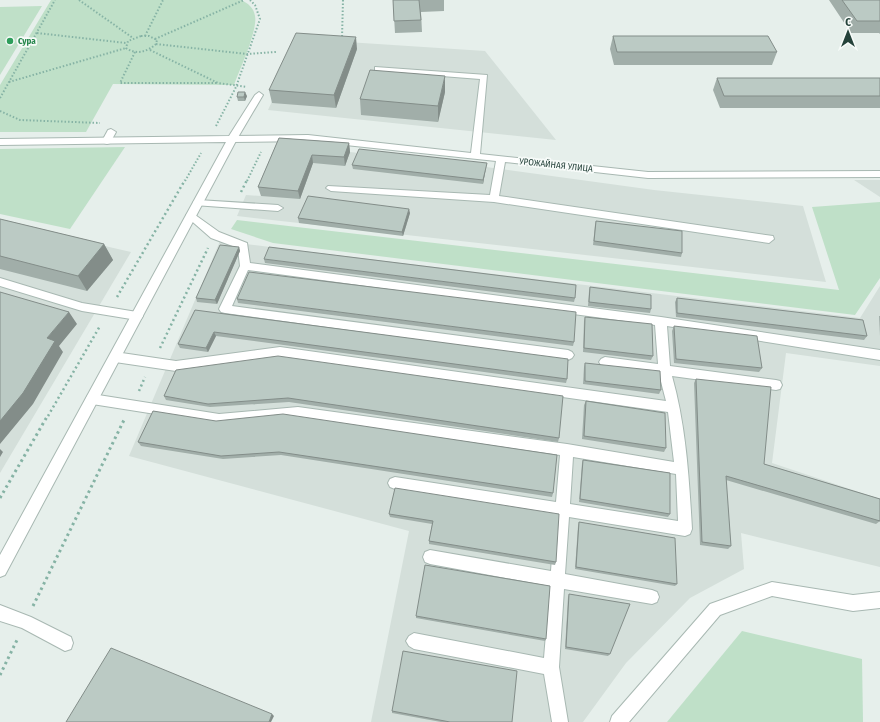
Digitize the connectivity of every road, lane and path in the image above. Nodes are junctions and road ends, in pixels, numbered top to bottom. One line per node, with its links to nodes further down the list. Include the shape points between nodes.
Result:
1 (55, 0): 7 (path)
2 (80, 0): 10 (path)
3 (163, 0): 8 (path)
4 (244, 0): 11 (path)
5 (250, 0): 18 (path, via 255,5 260,19)
6 (343, 0): 9 (path, via 342,38)
7 (37, 33): 12 (path); 20 (path)
8 (145, 36): 10 (path); 11 (path)
9 (334, 37)
10 (133, 38): 12 (path)
11 (155, 39): 13 (path)
12 (126, 43): 14 (path)
13 (156, 44): 15 (path); 18 (path)
14 (126, 48): 16 (path); 20 (path)
15 (150, 50): 16 (path); 21 (path)
16 (135, 52): 21 (path, via 120,82)
17 (276, 52): 18 (path)
18 (247, 54): 22 (path)
19 (378, 69): 34 (street, via 484,78)
20 (9, 82): 25 (path)
21 (218, 83): 22 (path)
22 (236, 87): 23 (path); 31 (path)
23 (249, 88)
24 (258, 95): 30 (street)
25 (0, 98)
26 (0, 111): 27 (path, via 20,120)
27 (103, 124)
28 (111, 132): 32 (street)
29 (268, 138): 30 (street, УРОЖАЙНАЯ УЛИЦА); 34 (street, УРОЖАЙНАЯ УЛИЦА, via 308,138); 40 (path)
30 (232, 139): 31 (street, УРОЖАЙНАЯ УЛИЦА); 39 (street)
31 (208, 140): 32 (street, УРОЖАЙНАЯ УЛИЦА); 47 (path)
32 (107, 141): 33 (street, УРОЖАЙНАЯ УЛИЦА)
33 (0, 142)
34 (475, 156): 35 (street, УРОЖАЙНАЯ УЛИЦА)
35 (501, 159): 36 (street, УРОЖАЙНАЯ УЛИЦА, via 648,175); 38 (street)
36 (880, 174)
37 (332, 188): 38 (street)
38 (494, 199): 44 (street)
39 (198, 203): 40 (street); 42 (street)
40 (235, 204): 41 (street)
41 (278, 208)
42 (191, 215): 43 (street); 48 (street)
43 (214, 235): 45 (street, via 243,246); 54 (path)
44 (769, 239)
45 (245, 266): 49 (street); 50 (street, via 225,309)
46 (0, 282): 47 (street, via 82,307)
47 (108, 312): 48 (street); 63 (path)
48 (137, 316): 52 (street)
49 (661, 321): 51 (street); 55 (street)
50 (568, 355)
51 (880, 355)
52 (115, 357): 54 (street); 57 (street)
53 (605, 362): 55 (street)
54 (152, 363): 58 (path); 59 (street, via 176,366 280,352)
55 (664, 370): 56 (street); 59 (street)
56 (776, 385)
57 (92, 399): 58 (street); 66 (street)
58 (131, 406): 60 (street, via 219,419 298,412); 71 (path)
59 (674, 407): 61 (street)
60 (567, 450): 61 (street); 64 (street)
61 (682, 469): 64 (street, via 685,529)
62 (394, 483): 64 (street)
63 (0, 498)
64 (563, 510): 67 (street)
65 (430, 557): 67 (street)
66 (0, 570)
67 (558, 580): 68 (street); 74 (street)
68 (652, 597)
69 (880, 600): 77 (street, via 853,602 772,589 715,609)
70 (0, 613): 71 (street)
71 (26, 622): 73 (street); 75 (path)
72 (414, 641): 74 (street)
73 (65, 643)
74 (551, 667): 76 (street)
75 (0, 675)
76 (560, 722)
77 (618, 722)

